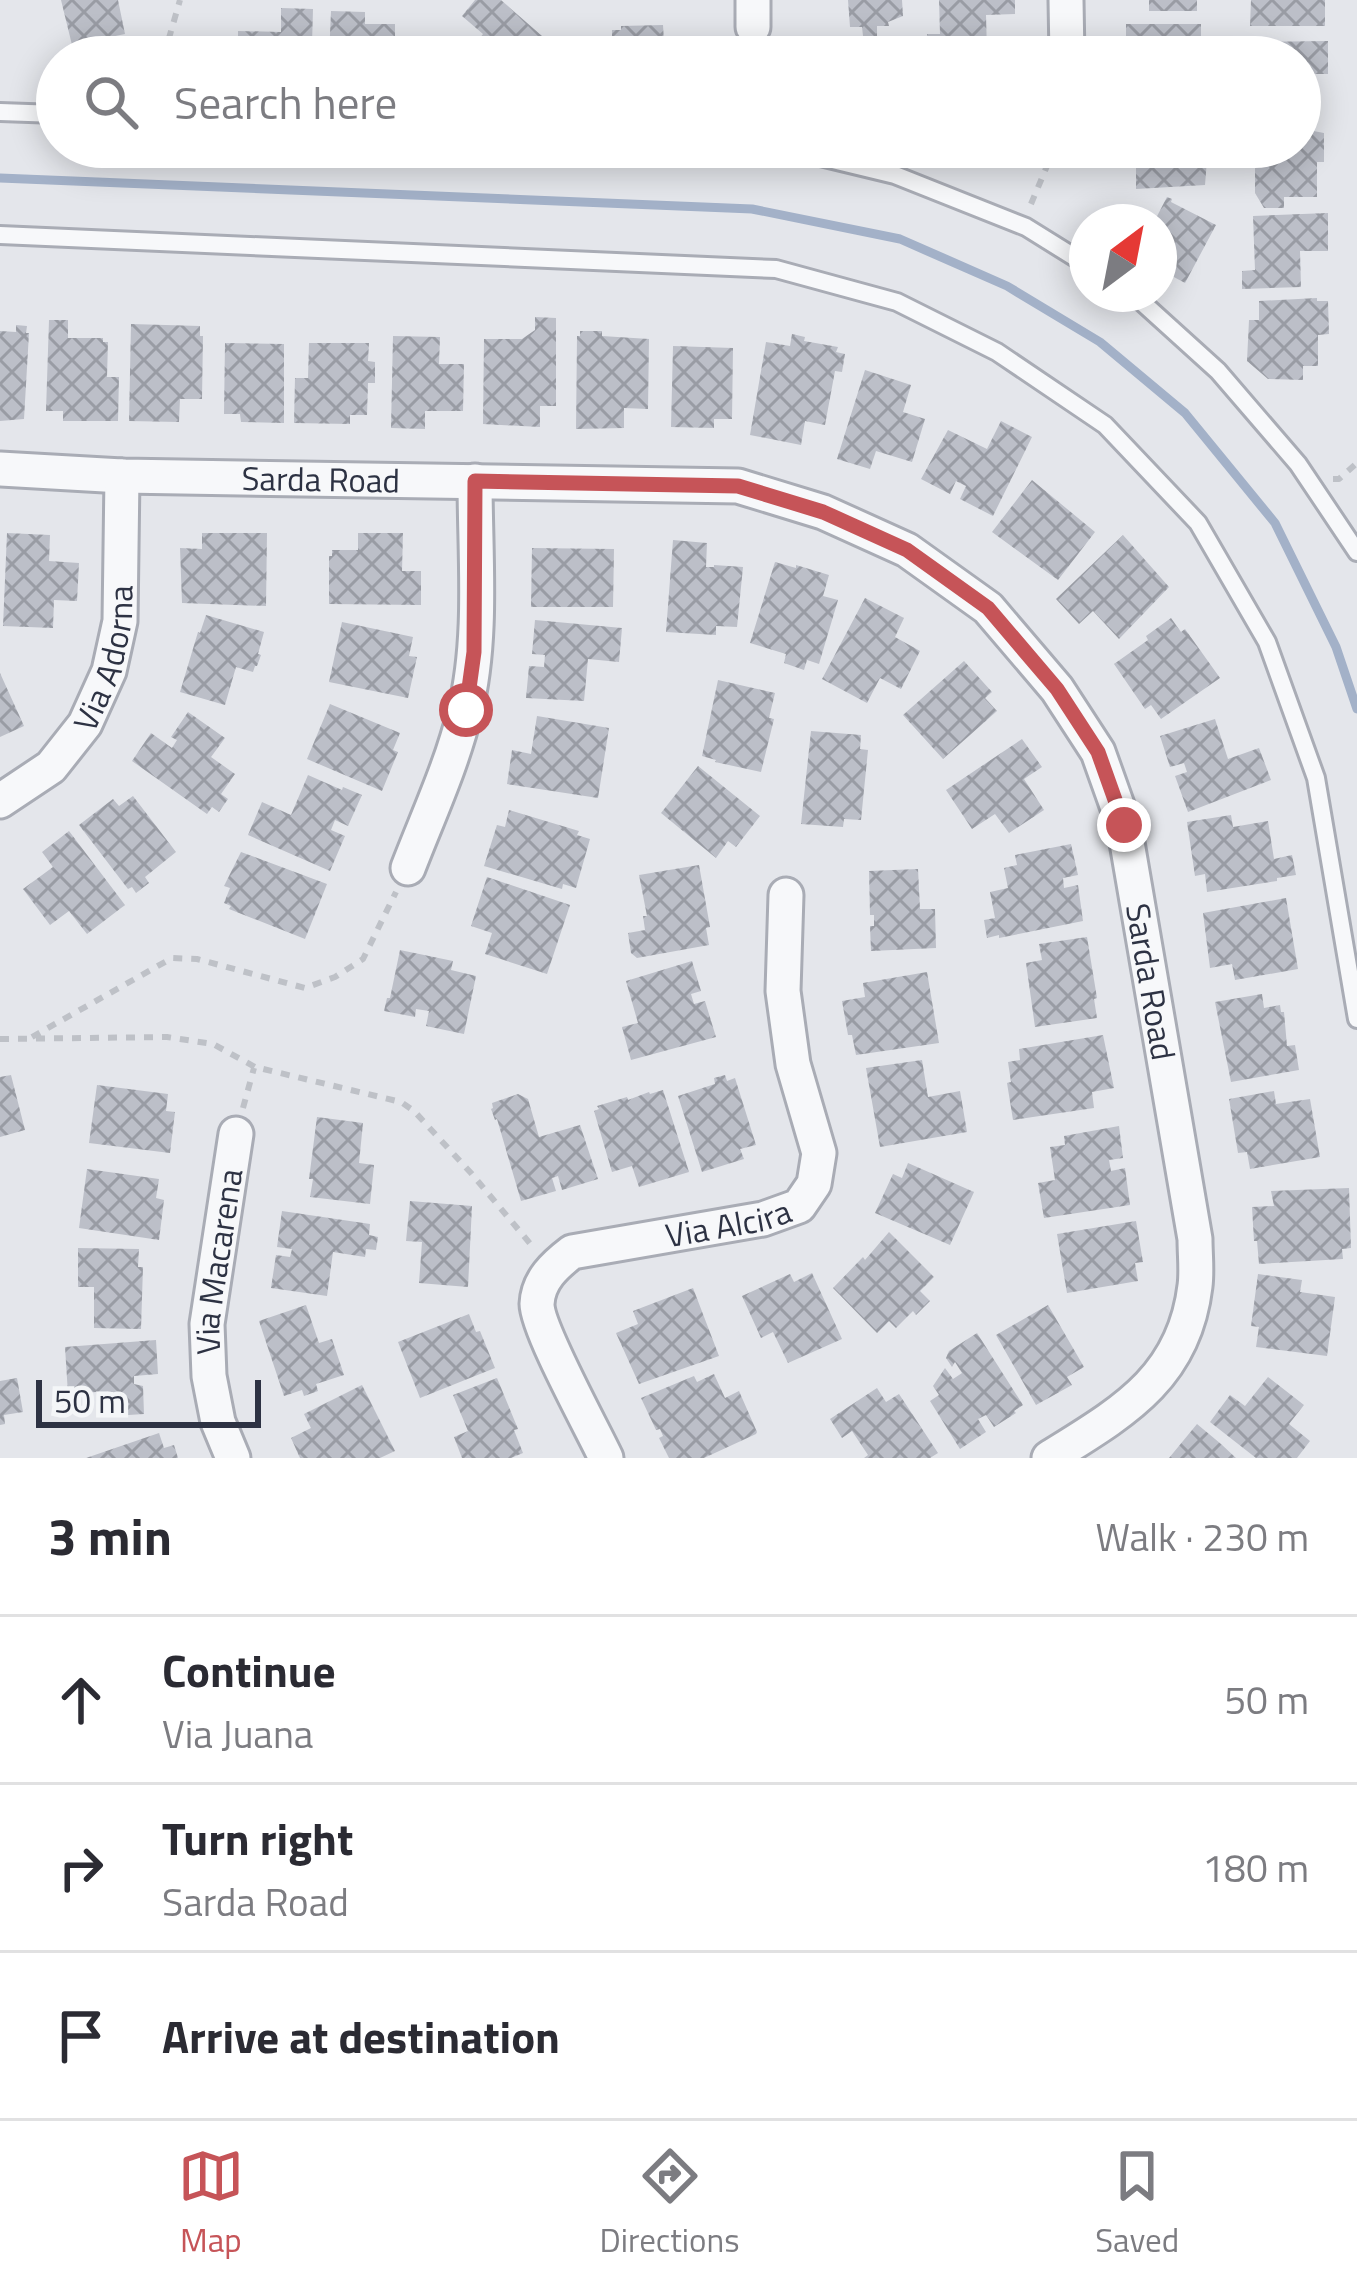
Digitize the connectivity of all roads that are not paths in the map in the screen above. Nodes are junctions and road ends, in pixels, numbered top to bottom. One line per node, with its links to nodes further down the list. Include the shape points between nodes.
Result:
1 (1066, 0): 2 (street)
2 (1067, 36)
3 (0, 112): 4 (lane)
4 (36, 113)
5 (866, 168): 7 (lane, via 1026,227)
6 (0, 235): 16 (lane, via 776,269 897,302 997,352 1105,424 1198,524 1267,642 1316,778)
7 (1069, 254)
8 (1153, 312): 12 (lane, via 1218,371 1298,464)
9 (0, 469): 10 (street, Sarda Road)
10 (122, 476): 11 (street, Sarda Road); 13 (street, Via Adorna, via 120,621 109,671 85,724 51,767)
11 (475, 481): 14 (street, via 466,710); 20 (street, Sarda Road, via 738,486 823,512 907,550 988,608 1098,752 1124,825 1196,1239 1195,1287 1184,1335 1160,1378)
12 (1357, 552)
13 (0, 801)
14 (408, 868)
15 (786, 895): 19 (street, Via Alcira, via 783,991 793,1064 819,1153 814,1184 799,1206 763,1219 572,1252 548,1270 537,1305)
16 (1357, 1018)
17 (236, 1134): 18 (street, Via Macarena, via 207,1324 209,1376)
18 (233, 1458)
19 (606, 1458)
20 (1049, 1458)

